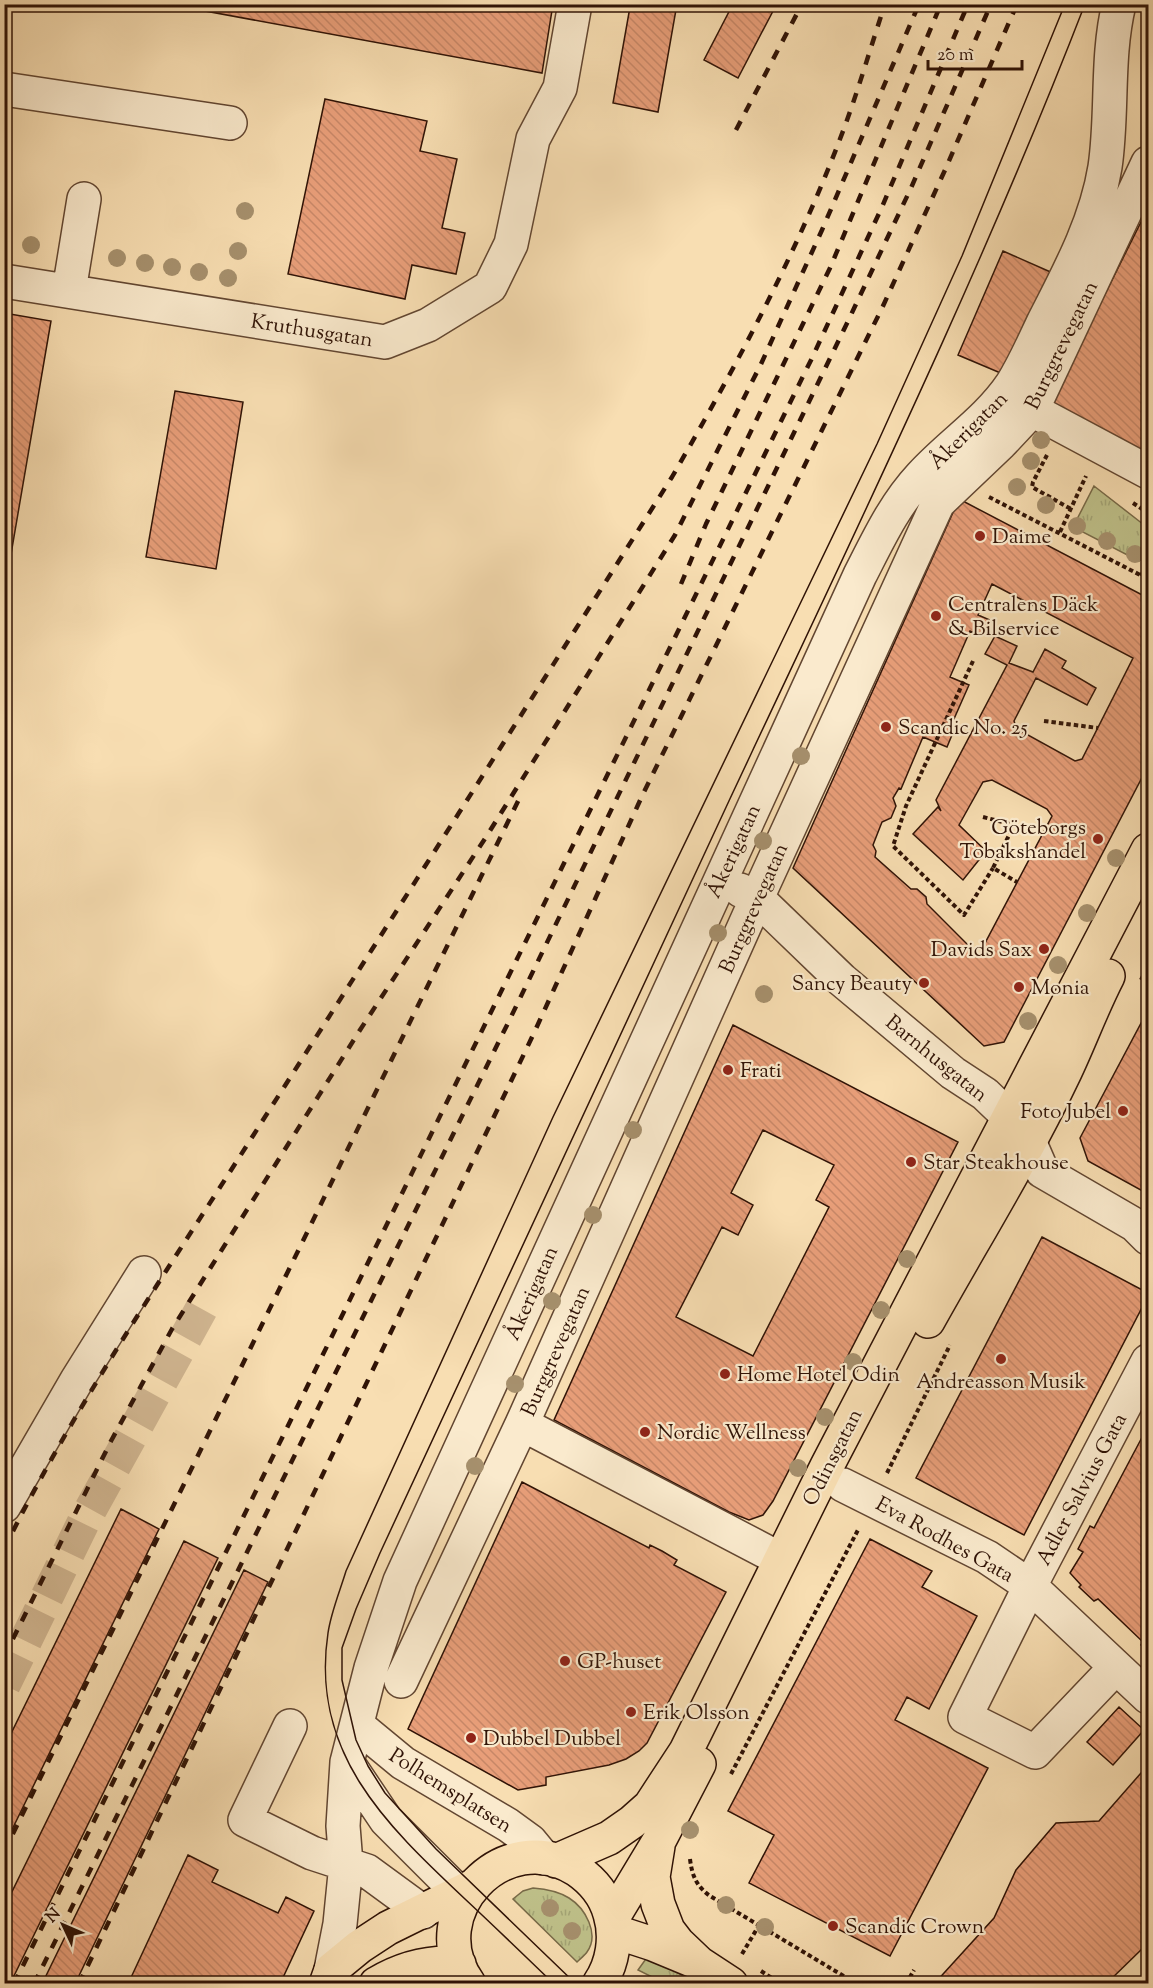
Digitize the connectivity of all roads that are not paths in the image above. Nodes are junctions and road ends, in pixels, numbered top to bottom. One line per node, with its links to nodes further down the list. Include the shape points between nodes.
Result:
1 (575, 4): 8 (street, Kruthusgatan, via 560,88 533,139 511,244 490,286 428,325 385,342)
2 (1119, 4): 12 (street, Åkerigatan, via 1103,176 1078,250 1020,373 1005,395 926,471 890,517)
3 (4, 89): 4 (street)
4 (230, 123)
5 (1149, 163): 9 (street, Burggrevegatan)
6 (84, 199): 8 (street)
7 (4, 280): 8 (street, Kruthusgatan)
8 (69, 291)
9 (1032, 410): 10 (street); 13 (street, Burggrevegatan, via 938,503)
10 (1149, 472)
11 (1149, 850): 15 (main road, Odinsgatan)
12 (719, 880): 13 (street, Barnhusgatan); 27 (street, Åkerigatan, via 400,1581 371,1668)
13 (757, 898): 15 (street, Barnhusgatan, via 842,980 985,1094); 19 (street, Burggrevegatan)
14 (1149, 898): 15 (main road, Odinsgatan, via 1090,1012 1063,1076)
15 (1019, 1129): 16 (street, Barnhusgatan, via 1042,1171); 20 (main road, Odinsgatan); 22 (main road, Odinsgatan)
16 (1149, 1238)
17 (144, 1273): 21 (street)
18 (1149, 1360): 23 (street, Adler Salvius Gata)
19 (522, 1424): 22 (street); 25 (street, Burggrevegatan)
20 (843, 1485): 23 (street, Eva Rodhes Gata, via 987,1557); 30 (main road, Odinsgatan)
21 (4, 1506)
22 (780, 1559): 31 (main road, Odinsgatan, via 686,1751 650,1806 609,1838)
23 (1030, 1586): 24 (street, Eva Rodhes Gata); 24 (street, Adler Salvius Gata, via 965,1717 1035,1752)
24 (1116, 1666): 26 (street, Eva Rodhes Gata)
25 (401, 1681)
26 (1143, 1707)
27 (358, 1723): 29 (street, Åkerigatan); 31 (street, Polhemsplatsen, via 403,1763 508,1825)
28 (290, 1726): 32 (street, via 245,1820 312,1853)
29 (347, 1762): 32 (street, Åkerigatan, via 343,1826); 33 (street, via 386,1820)
30 (659, 1841): 35 (main road, Odinsgatan); 36 (main road, via 653,1877 658,1904 668,1930)
31 (550, 1859): 33 (main road, Polhemsplatsen, via 509,1861); 35 (main road, Polhemsplatsen, via 576,1869 592,1882)
32 (346, 1864): 34 (street, via 366,1871); 38 (street, Åkerigatan, via 340,1924)
33 (465, 1892): 34 (main road); 37 (main road, via 454,1930)
34 (423, 1911): 38 (main road, via 359,1947)
35 (613, 1925): 36 (main road); 40 (main road, via 611,1956)
36 (699, 1963): 41 (main road)
37 (464, 1974): 39 (main road, via 442,1962)
38 (328, 1977)
39 (376, 1983)
40 (598, 1983)
41 (731, 1983)

